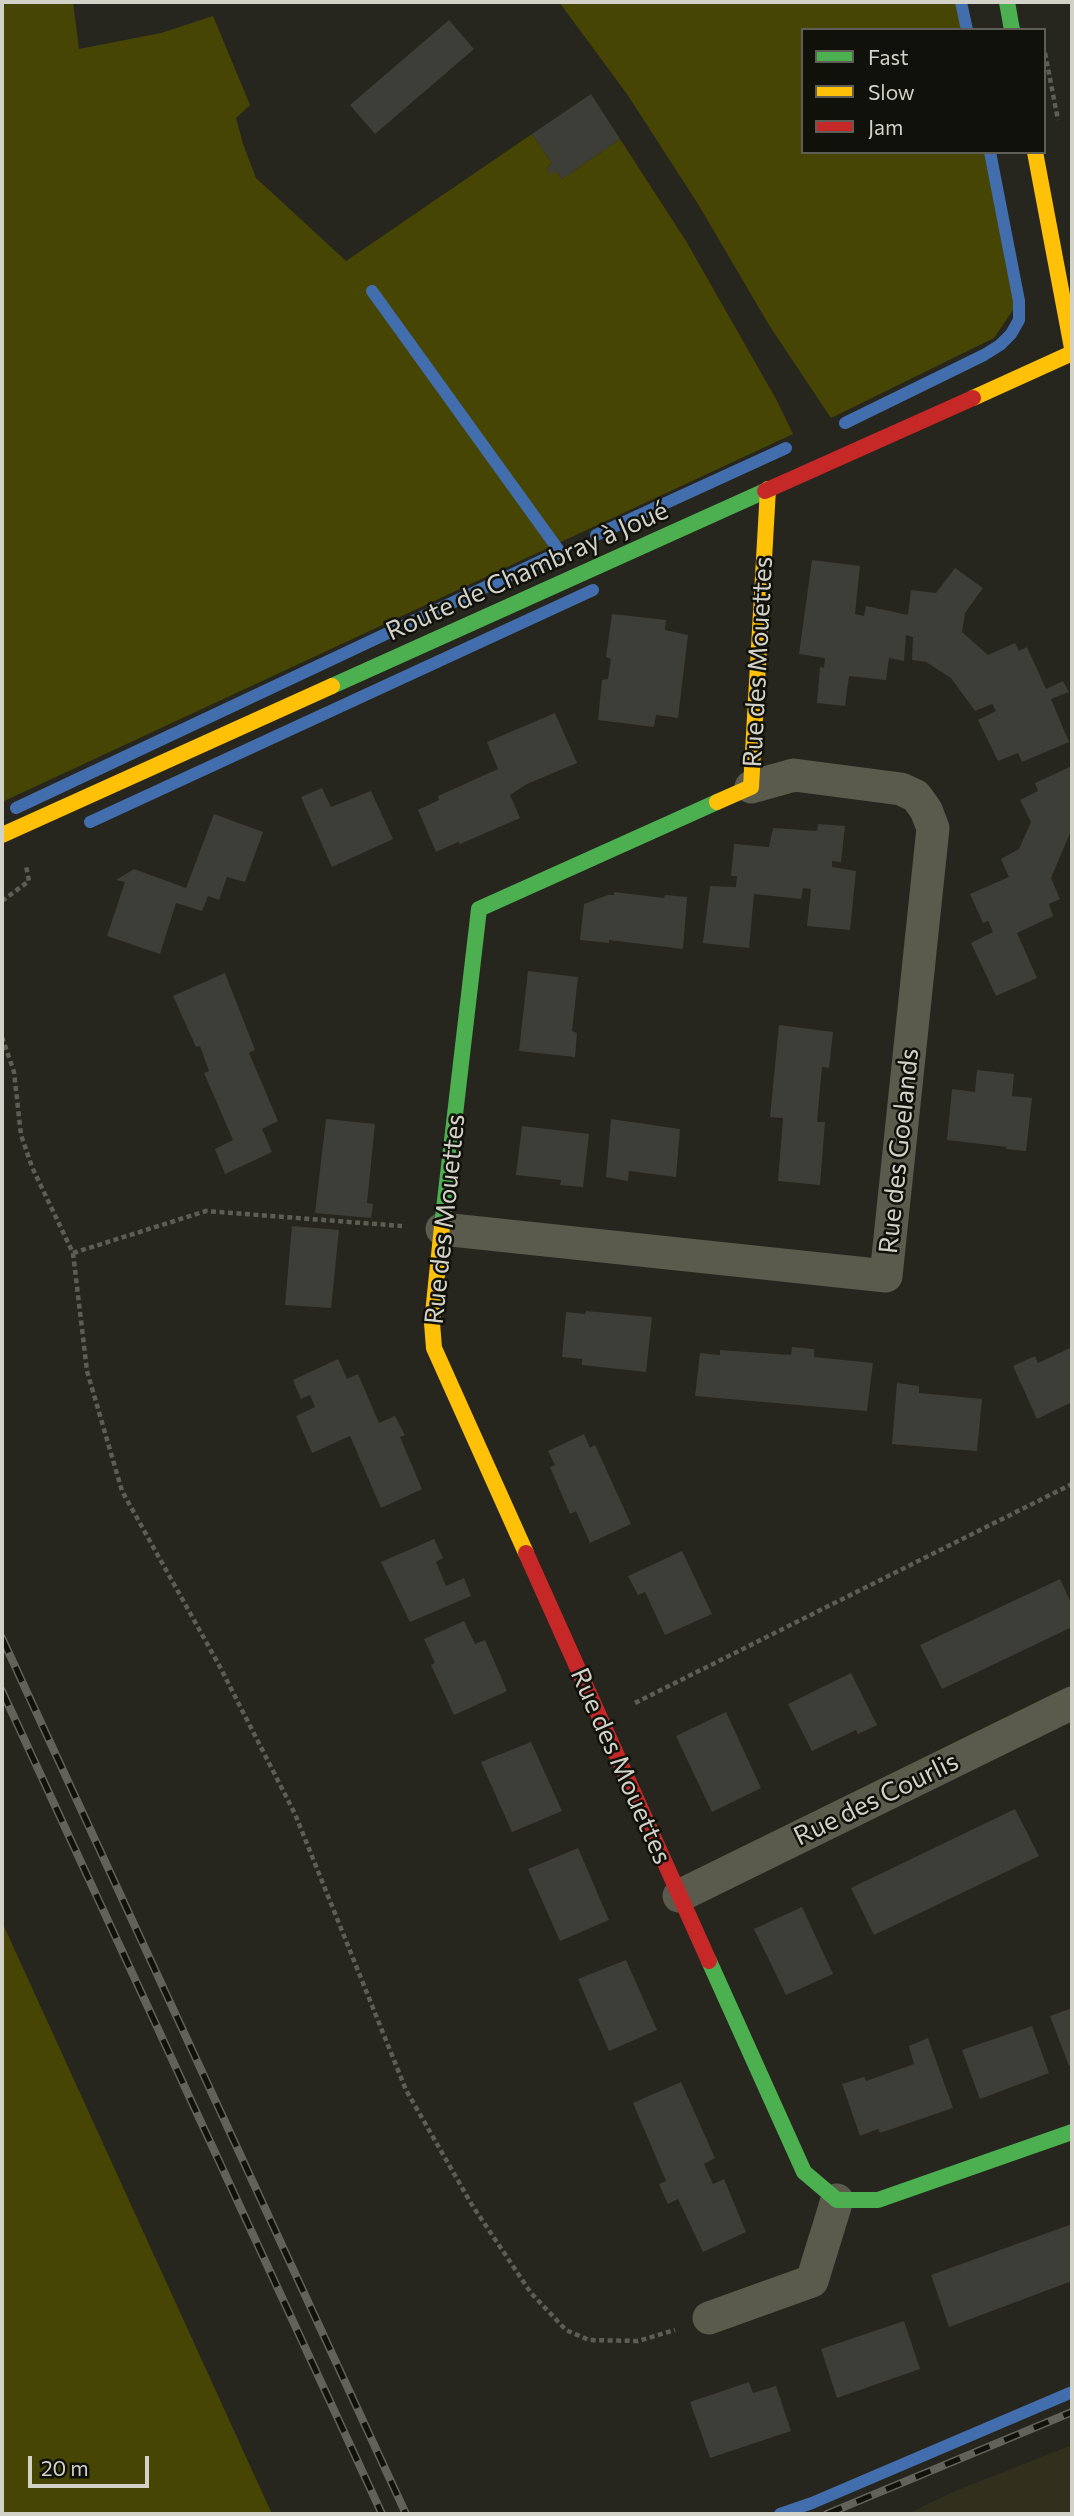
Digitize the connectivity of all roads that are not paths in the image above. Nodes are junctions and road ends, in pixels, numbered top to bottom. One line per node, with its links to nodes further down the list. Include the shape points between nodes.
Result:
1 (1007, 2): 2 (street)
2 (1012, 28)
3 (1035, 154): 4 (street)
4 (1072, 351): 5 (street, Route de Chambray à Joué)
5 (768, 489): 6 (street, Rue des Mouettes); 7 (street, Route de Chambray à Joué)
6 (751, 787): 8 (street, Rue des Mouettes, via 479,909); 8 (street, Rue des Goelands, via 794,775 901,789 916,796 933,828 886,1276)
7 (2, 835)
8 (442, 1229): 10 (street, Rue des Mouettes, via 432,1323 434,1348)
9 (1072, 1703): 10 (street, Rue des Courlis)
10 (679, 1896): 12 (street, Rue des Mouettes, via 804,2172)
11 (1072, 2132): 12 (street, via 878,2200)
12 (837, 2200): 13 (street, via 813,2281)
13 (709, 2318)

